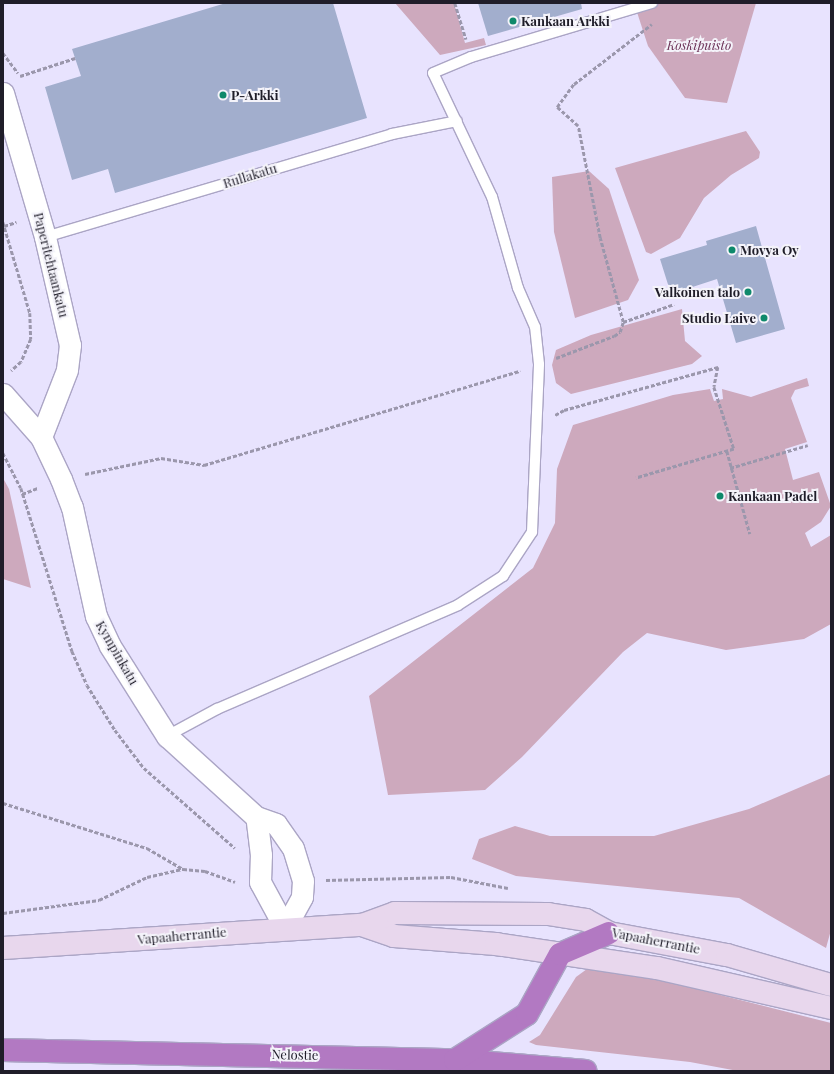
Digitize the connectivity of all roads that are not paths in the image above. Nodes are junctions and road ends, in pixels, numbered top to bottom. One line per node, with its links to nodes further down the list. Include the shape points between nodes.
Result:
1 (652, 3): 3 (lane, via 471,57 433,74)
2 (3, 93): 4 (street, Paperitehtaankatu)
3 (457, 120): 4 (lane, Rullakatu, via 392,134); 7 (lane, via 492,197 518,288 535,327 539,364 532,532 503,576 458,604 217,709)
4 (45, 237): 6 (street, Paperitehtaankatu, via 70,345 67,370)
5 (3, 394): 6 (street, Kympinkatu)
6 (41, 436): 7 (street, Kympinkatu, via 72,507 96,616 110,646)
7 (167, 736): 8 (street, Kympinkatu)
8 (256, 817): 10 (street, via 261,855 260,882); 10 (street, Kympinkatu, via 276,824 293,848 303,880 302,897)
9 (362, 925): 10 (street, Vapaaherrantie); 11 (street, Vapaaherrantie, via 396,913 541,914 586,920); 13 (street, Vapaaherrantie, via 394,936 496,944)
10 (285, 928): 12 (street, Vapaaherrantie)
11 (609, 933): 13 (highway); 14 (street, Vapaaherrantie, via 727,955)
12 (3, 948)
13 (560, 954): 15 (street, Vapaaherrantie, via 657,968); 17 (highway, via 527,1014)
14 (831, 985)
15 (831, 1008)
16 (3, 1050): 17 (highway, Nelostie)
17 (455, 1060): 18 (highway, Nelostie)
18 (586, 1071)

